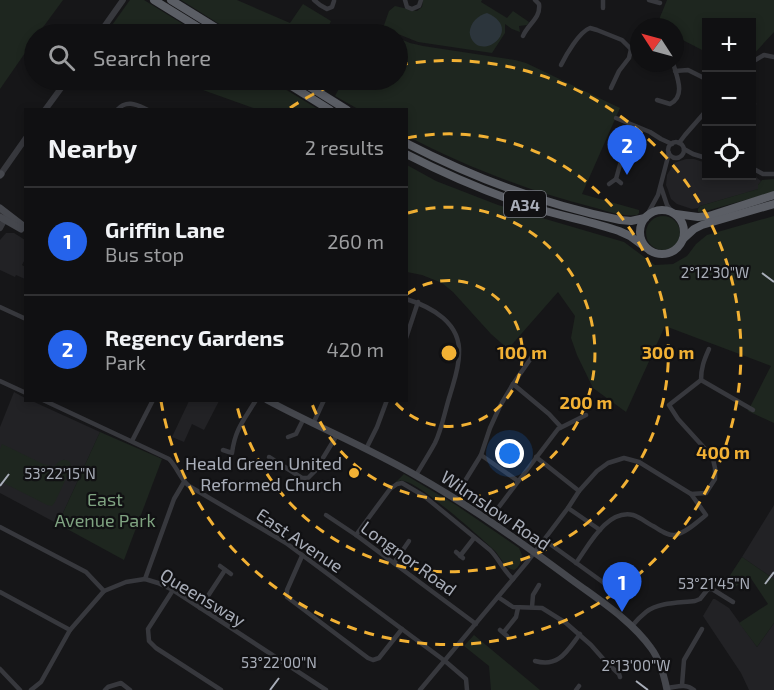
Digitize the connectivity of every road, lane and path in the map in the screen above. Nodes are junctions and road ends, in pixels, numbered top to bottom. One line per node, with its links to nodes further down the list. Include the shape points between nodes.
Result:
1 (123, 0): 13 (street)
2 (154, 0): 14 (highway)
3 (171, 0): 15 (highway)
4 (314, 0): 10 (street, via 327,9)
5 (405, 0): 6 (street, via 412,9)
6 (421, 0)
7 (535, 0): 16 (street, via 539,13)
8 (603, 0): 12 (street)
9 (649, 0): 11 (street)
10 (334, 1)
11 (660, 3)
12 (603, 8)
13 (106, 24)
14 (193, 24)
15 (210, 24)
16 (523, 36)
17 (630, 48): 21 (street, via 622,40 590,28 581,33)
18 (630, 54): 25 (street)
19 (774, 57): 20 (street)
20 (756, 59)
21 (561, 65)
22 (684, 70): 24 (street)
23 (675, 72): 29 (street, via 679,95 670,104)
24 (702, 77)
25 (611, 88)
26 (60, 90): 30 (street)
27 (298, 90): 33 (highway)
28 (315, 90): 34 (highway)
29 (660, 103)
30 (46, 108)
31 (119, 108): 32 (street, via 125,103)
32 (143, 108)
33 (327, 108)
34 (344, 108)
35 (616, 118): 37 (street)
36 (702, 118): 40 (street)
37 (637, 128): 38 (street); 53 (street)
38 (661, 140): 42 (street); 44 (street)
39 (24, 141): 51 (street)
40 (679, 143): 42 (street); 43 (street)
41 (408, 144): 61 (highway, A34, via 541,199 620,220)
42 (672, 144): 44 (street)
43 (684, 149): 45 (street); 47 (street)
44 (669, 152): 47 (street, via 672,157); 49 (street)
45 (693, 154): 47 (street); 48 (street)
46 (408, 155): 66 (highway, A34, via 502,196 619,231)
47 (679, 157): 49 (street)
48 (702, 157)
49 (666, 168): 56 (street)
50 (756, 170): 52 (street)
51 (1, 172)
52 (774, 174)
53 (616, 179): 54 (street); 55 (street)
54 (621, 183)
55 (609, 184)
56 (661, 187): 60 (street); 61 (street)
57 (774, 195): 60 (highway, A34, via 702,217)
58 (774, 204): 65 (highway, A34, via 702,225)
59 (0, 208): 62 (main road)
60 (674, 213): 61 (highway, A34, via 660,210); 65 (highway, via 683,224)
61 (646, 216): 66 (highway, via 640,226)
62 (4, 217): 63 (street); 64 (main road)
63 (0, 228)
64 (24, 229)
65 (683, 239): 66 (highway, A34, via 676,250 667,254 657,254)
66 (645, 247)
67 (408, 299): 68 (street)
68 (418, 302): 71 (street); 99 (street, via 435,310 451,326 460,352 438,437)
69 (0, 307): 70 (street)
70 (24, 318)
71 (408, 332)
72 (710, 349): 74 (street, via 703,362)
73 (536, 351): 76 (street)
74 (701, 380): 84 (street); 103 (street, via 669,405 708,452 716,468 715,479 706,493)
75 (0, 381): 77 (street)
76 (513, 384): 88 (street); 96 (street)
77 (24, 392)
78 (47, 402): 93 (street, East Avenue)
79 (152, 402): 93 (street)
80 (255, 402): 95 (street, via 237,431 232,453)
81 (271, 402): 86 (main road, Wilmslow Road)
82 (323, 402): 87 (street)
83 (386, 402): 94 (street)
84 (753, 410)
85 (586, 415): 88 (street)
86 (303, 420): 87 (main road, Wilmslow Road); 89 (street)
87 (313, 424): 90 (main road, Wilmslow Road)
88 (561, 427): 98 (street)
89 (296, 434): 91 (street); 92 (street)
90 (337, 435): 94 (main road, Wilmslow Road); 97 (street, via 308,478)
91 (288, 437)
92 (300, 439)
93 (132, 441): 101 (street, East Avenue, via 169,459)
94 (366, 449): 99 (main road, Wilmslow Road)
95 (223, 450)
96 (481, 455): 100 (street); 100 (street, via 460,489 497,513)
97 (269, 457)
98 (536, 457): 100 (street); 102 (street)
99 (416, 475): 112 (main road, Wilmslow Road)
100 (518, 481)
101 (184, 482): 114 (street, East Avenue); 120 (street)
102 (579, 491): 103 (street, via 608,463 624,459 639,462); 104 (street)
103 (691, 494): 107 (street, via 706,515 674,535 625,514 612,518)
104 (568, 508): 107 (street); 112 (street)
105 (326, 515): 108 (street, Longnor Road)
106 (0, 527): 124 (street, via 86,572)
107 (600, 530): 116 (street)
108 (356, 535): 109 (street, Wilmslow Road, via 390,489 400,483 424,495); 115 (street, Longnor Road)
109 (474, 538): 113 (street); 121 (street, Wilmslow Road)
110 (409, 541): 115 (street)
111 (550, 544): 116 (street)
112 (535, 552): 121 (street); 133 (main road, Wilmslow Road)
113 (460, 555)
114 (303, 556): 134 (street, East Avenue); 134 (street, via 287,590 289,599 368,658 379,658)
115 (394, 562): 132 (street, Longnor Road)
116 (576, 563): 126 (street)
117 (220, 566): 118 (street)
118 (225, 570): 119 (street); 130 (street)
119 (231, 574)
120 (145, 579): 123 (street, Queensway); 124 (street, Queensway)
121 (513, 579): 127 (street)
122 (540, 585): 129 (street, via 533,594)
123 (173, 590): 130 (street, Queensway); 149 (street, via 148,628 149,641)
124 (104, 591): 136 (street, Queensway)
125 (0, 592): 136 (street)
126 (622, 596)
127 (498, 597): 131 (street); 132 (street)
128 (733, 602): 133 (street, via 712,589 695,601 654,607)
129 (532, 607): 131 (street); 138 (street, via 550,612)
130 (200, 608): 150 (street, Queensway)
131 (518, 608): 137 (street)
132 (476, 624): 139 (street)
133 (632, 626): 144 (main road, Wilmslow Road, via 655,653)
134 (402, 629): 139 (street, East Avenue)
135 (702, 629): 143 (street, via 684,660)
136 (70, 630): 146 (street, Queensway, via 41,682)
137 (504, 633)
138 (580, 634): 140 (street, via 561,658 548,663); 142 (street)
139 (445, 661): 151 (street); 152 (street, East Avenue, via 466,679)
140 (535, 661)
141 (0, 669): 145 (street)
142 (620, 677)
143 (682, 685): 144 (street); 153 (street)
144 (667, 689)
145 (20, 690)
146 (32, 690)
147 (105, 690): 148 (street, via 121,683)
148 (130, 690)
149 (221, 690)
150 (326, 690)
151 (420, 690)
152 (467, 690)
153 (694, 690)

